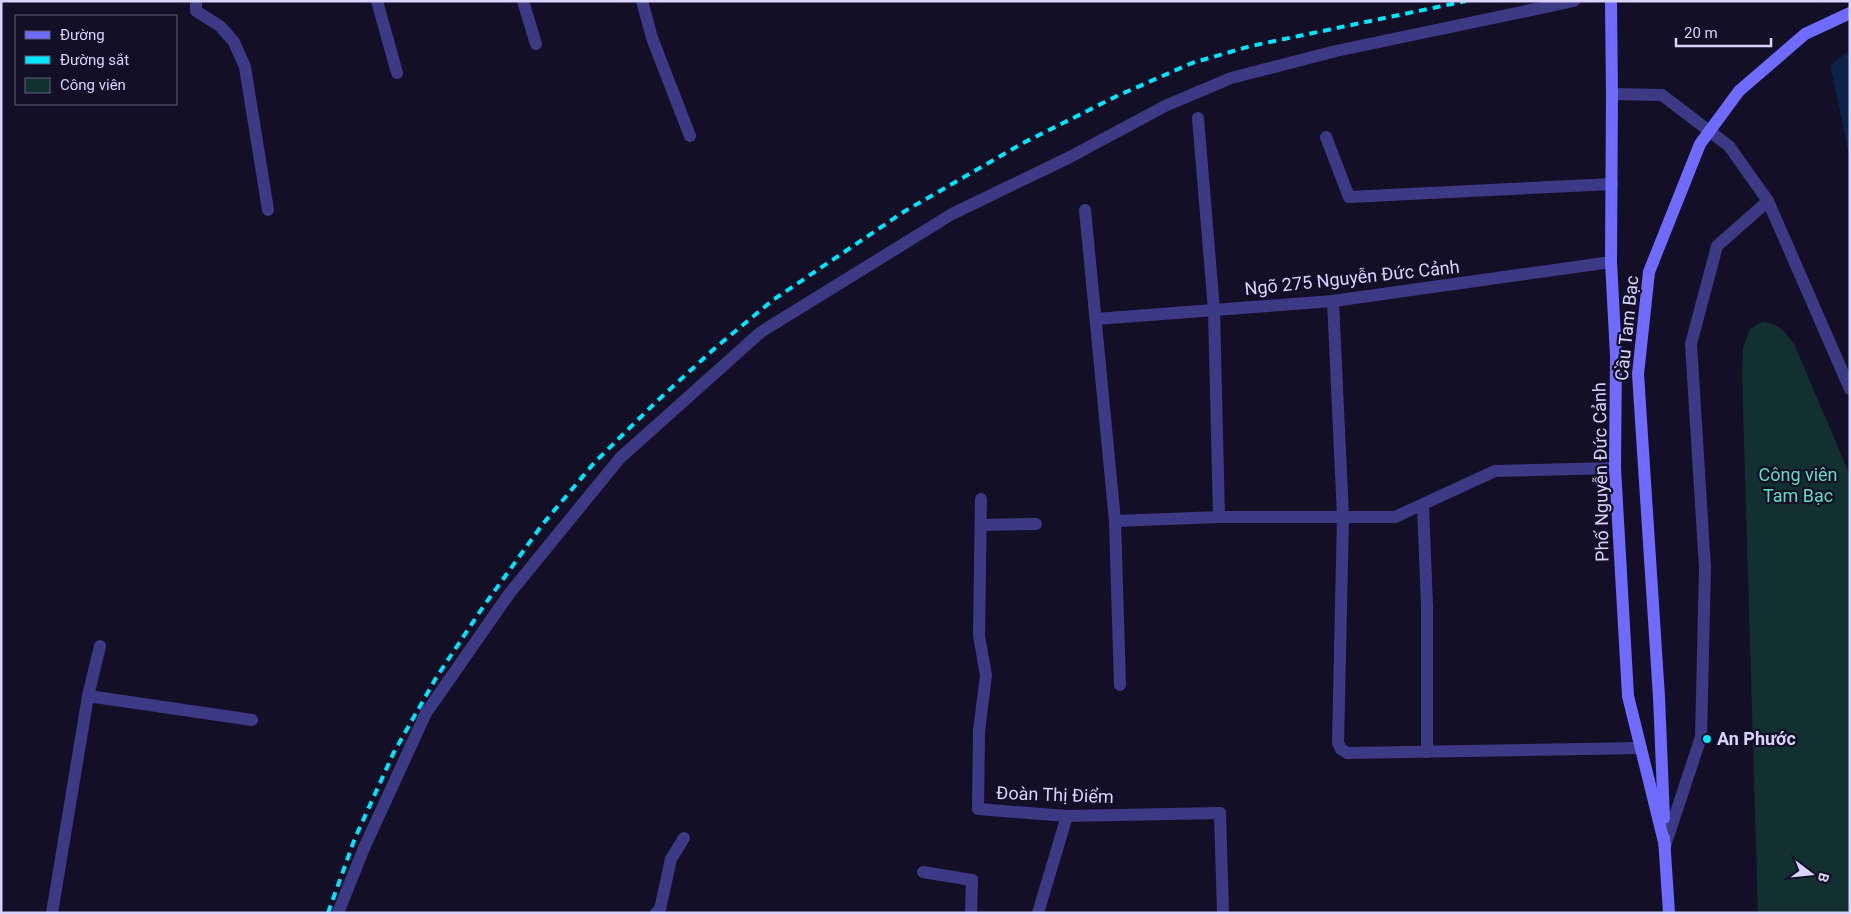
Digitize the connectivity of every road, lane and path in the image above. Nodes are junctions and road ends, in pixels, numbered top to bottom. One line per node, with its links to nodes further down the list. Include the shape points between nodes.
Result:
1 (196, 1): 16 (street, via 196,11 220,26 234,42 244,67)
2 (377, 1): 9 (street)
3 (523, 1): 8 (street)
4 (642, 1): 12 (street, via 652,38)
5 (1574, 1): 43 (street, via 1336,51 1231,78 1165,106 1070,157 952,214 761,332 620,458 509,594 426,713)
6 (1610, 1): 10 (main road, Phố Nguyễn Đức Cảnh)
7 (1850, 13): 34 (main road, Cầu Tam Bạc, bridge, via 1805,34 1738,91 1700,144 1649,272 1638,374)
8 (536, 44)
9 (397, 73)
10 (1612, 94): 14 (main road, Phố Nguyễn Đức Cảnh); 15 (street, via 1662,95 1729,146)
11 (1198, 118): 20 (street)
12 (690, 136)
13 (1326, 137): 14 (street, via 1349,197)
14 (1612, 184): 18 (main road, Phố Nguyễn Đức Cảnh)
15 (1768, 201): 22 (street); 40 (street, via 1717,246 1692,344 1705,568 1701,737)
16 (268, 210)
17 (1084, 210): 21 (street)
18 (1611, 262): 19 (street, Ngõ 275 Nguyễn Đức Cảnh); 23 (main road, Phố Nguyễn Đức Cảnh, via 1616,356)
19 (1333, 301): 20 (street, Ngõ 275 Nguyễn Đức Cảnh); 27 (street)
20 (1214, 310): 21 (street, Ngõ 275 Nguyễn Đức Cảnh); 26 (street)
21 (1096, 319): 28 (street)
22 (1850, 389)
23 (1615, 468): 25 (street, via 1495,470); 36 (main road, Phố Nguyễn Đức Cảnh, via 1628,696)
24 (981, 499): 30 (street, Đoàn Thị Điểm)
25 (1423, 505): 27 (street, via 1395,517); 37 (street)
26 (1219, 516): 27 (street); 28 (street)
27 (1343, 516): 37 (street, via 1338,744 1347,753)
28 (1115, 521): 32 (street)
29 (1036, 524): 30 (street)
30 (981, 525): 38 (street, Đoàn Thị Điểm, via 979,636 986,675 980,731 978,809)
31 (100, 646): 33 (street)
32 (1120, 685)
33 (88, 696): 35 (street); 42 (street)
34 (1659, 696): 40 (main road, Phố Nguyễn Đức Cảnh)
35 (252, 720)
36 (1641, 748): 37 (street); 40 (main road, Phố Nguyễn Đức Cảnh)
37 (1427, 752)
38 (1067, 816): 46 (street); 47 (street, Đoàn Thị Điểm, via 1220,813)
39 (684, 838): 44 (street, via 671,859 660,909)
40 (1665, 846): 48 (main road, Phố Nguyễn Đức Cảnh)
41 (923, 872): 45 (street, via 972,880)
42 (52, 913)
43 (338, 913)
44 (656, 913)
45 (971, 913)
46 (1038, 913)
47 (1223, 913)
48 (1669, 913)

